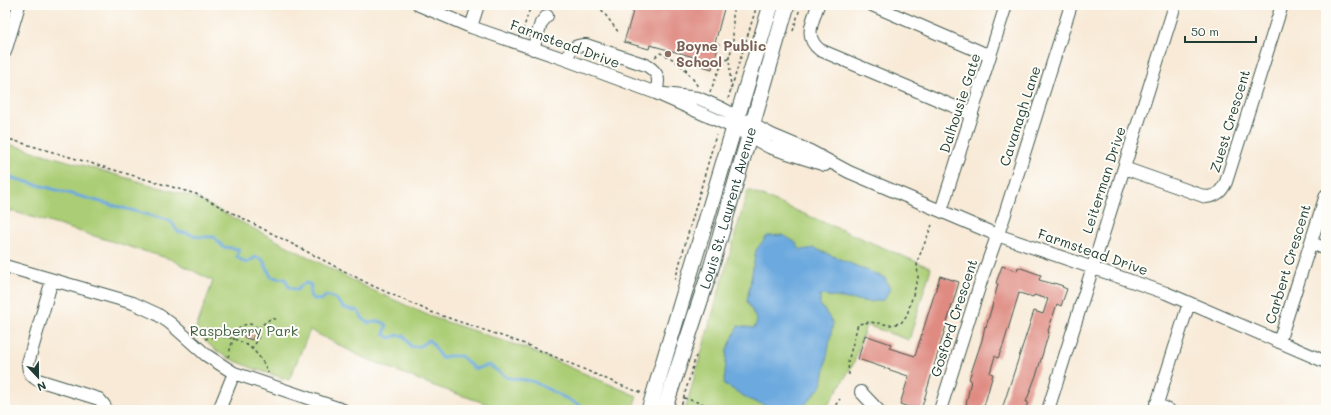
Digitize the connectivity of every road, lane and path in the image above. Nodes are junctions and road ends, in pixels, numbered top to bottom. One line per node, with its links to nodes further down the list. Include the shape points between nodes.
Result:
1 (19, 5): 21 (street)
2 (419, 5): 17 (street, Farmstead Drive)
3 (478, 5): 17 (street)
4 (531, 5): 18 (path)
5 (598, 5): 19 (path)
6 (757, 5): 28 (path)
7 (772, 5): 33 (main road, Louis St. Laurent Avenue)
8 (787, 5): 34 (main road, Louis St. Laurent Avenue)
9 (818, 5): 32 (street, via 810,30 814,45 820,50)
10 (872, 5): 22 (street)
11 (1006, 5): 22 (street, Dalhousie Gate)
12 (1071, 5): 41 (street, Cavanagh Lane)
13 (1175, 5): 37 (street, Leiterman Drive)
14 (1282, 5): 37 (street, Zuest Crescent, via 1222,190 1217,195 1206,197)
15 (733, 10): 23 (path, via 733,45)
16 (547, 16): 20 (street, via 541,23)
17 (471, 27): 20 (street, Farmstead Drive)
18 (523, 30)
19 (619, 33)
20 (533, 49): 25 (street, Farmstead Drive)
21 (5, 52)
22 (990, 56): 32 (street, Dalhousie Gate)
23 (729, 57): 28 (path); 31 (path)
24 (689, 58): 27 (path)
25 (567, 60): 26 (street, via 573,48 577,45 586,45); 29 (street, Farmstead Drive)
26 (646, 65): 27 (path, via 660,53 667,55); 29 (street, via 654,70 659,79)
27 (686, 71): 31 (path)
28 (731, 91): 30 (path)
29 (656, 93): 31 (street, Farmstead Drive); 33 (street, Farmstead Drive)
30 (728, 100)
31 (706, 101): 33 (street, Farmstead Drive)
32 (972, 114): 39 (street, Dalhousie Gate)
33 (737, 123): 34 (street, Farmstead Drive); 63 (main road, Louis St. Laurent Avenue)
34 (750, 130): 39 (street, Farmstead Drive, via 769,146 849,172); 68 (main road, Louis St. Laurent Avenue, via 711,268)
35 (716, 135): 47 (path)
36 (5, 138): 63 (path, via 196,194 373,286 431,312 525,344 642,393)
37 (1124, 168): 45 (street, Leiterman Drive)
38 (1326, 195): 42 (street, Carbert Crescent)
39 (941, 211): 41 (street, Farmstead Drive)
40 (932, 225): 59 (path, via 917,262 918,278 907,315 902,323 858,324 848,362)
41 (997, 235): 45 (street, Farmstead Drive); 72 (street, Gosford Crescent)
42 (1312, 243): 43 (street); 53 (street, Carbert Crescent)
43 (1326, 249)
44 (5, 266): 46 (street)
45 (1092, 268): 48 (street, Farmstead Drive); 73 (street, Leiterman Drive)
46 (52, 280): 57 (street, via 146,308 170,323 206,355); 66 (street, via 28,363 30,373 38,380 99,399)
47 (672, 287)
48 (1189, 303): 53 (street, Farmstead Drive); 64 (street)
49 (277, 319): 50 (path, via 267,320)
50 (258, 328): 51 (path, via 251,324 240,326); 54 (path, via 260,337)
51 (234, 338): 52 (path, via 216,337); 54 (path); 55 (path)
52 (203, 340)
53 (1279, 342): 56 (street, Farmstead Drive)
54 (252, 348): 58 (path)
55 (227, 358)
56 (1326, 362)
57 (234, 373): 65 (street); 67 (street)
58 (269, 374)
59 (849, 375)
60 (861, 392): 71 (street)
61 (684, 397): 69 (path)
62 (840, 399): 70 (path)
63 (644, 404)
64 (1155, 407): 74 (street)
65 (335, 409)
66 (106, 410)
67 (219, 410)
68 (664, 410)
69 (723, 410)
70 (832, 410)
71 (878, 410)
72 (940, 410)
73 (1048, 410)
74 (1169, 410)

